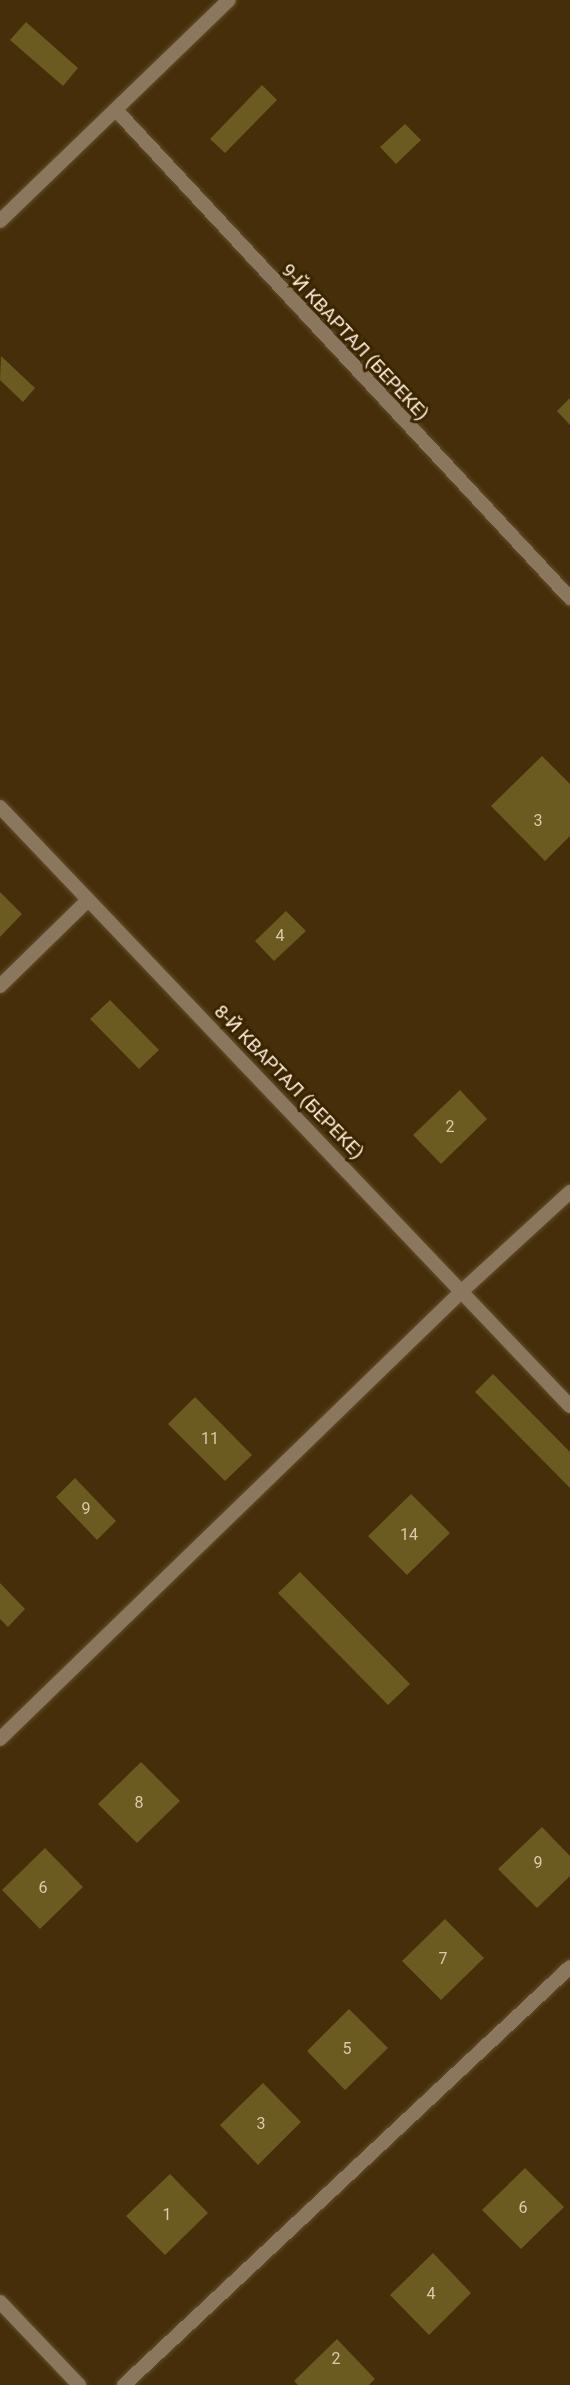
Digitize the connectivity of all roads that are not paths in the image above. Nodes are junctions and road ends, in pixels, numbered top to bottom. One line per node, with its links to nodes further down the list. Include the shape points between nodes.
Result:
1 (229, 0): 2 (street)
2 (116, 110): 3 (street); 4 (street, 9-Й КВАРТАЛ (БЕРЕКЕ))
3 (0, 221)
4 (570, 598)
5 (0, 807): 6 (street, 8-Й КВАРТАЛ (БЕРЕКЕ))
6 (88, 900): 7 (street); 9 (street, 8-Й КВАРТАЛ (БЕРЕКЕ))
7 (0, 986)
8 (570, 1192): 9 (street)
9 (462, 1291): 10 (street, 8-Й КВАРТАЛ (БЕРЕКЕ)); 11 (street)
10 (570, 1406)
11 (0, 1739)
12 (570, 1967): 15 (street)
13 (0, 2302): 14 (street)
14 (79, 2385)
15 (124, 2385)

